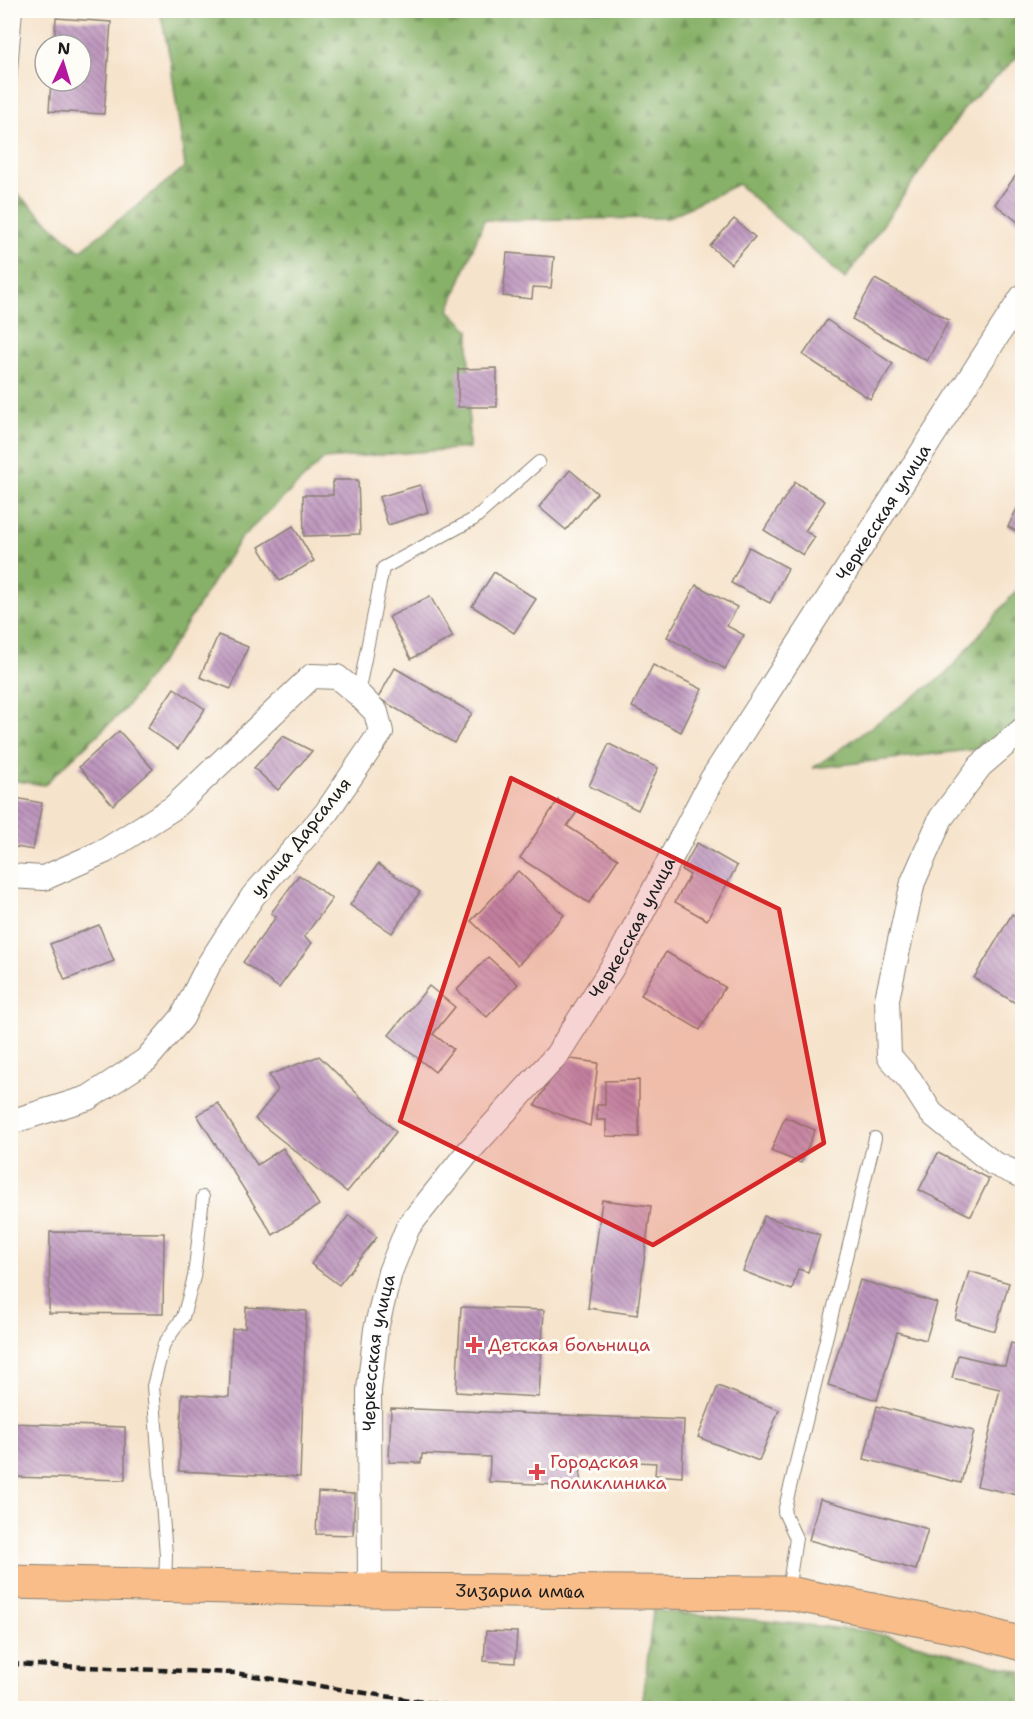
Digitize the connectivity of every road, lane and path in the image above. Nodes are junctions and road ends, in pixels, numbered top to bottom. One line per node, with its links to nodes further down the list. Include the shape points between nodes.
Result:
1 (16, 10): 2 (lane)
2 (10, 82)
3 (1023, 297): 14 (street, Черкесская улица, via 712,779 620,955 556,1055 469,1150 408,1227 390,1272 376,1329 369,1390)
4 (539, 462): 5 (lane, via 474,519 383,568)
5 (358, 694): 7 (street, улица Дарсалия, via 337,677 312,676 173,808 105,851 44,879); 8 (street, улица Дарсалия, via 376,712 381,732 326,813 253,896 225,936 182,1018 146,1060 88,1098)
6 (1023, 730): 10 (street, via 981,766 940,818 913,882 887,999 890,1056 931,1113 993,1163)
7 (10, 876)
8 (10, 1122)
9 (875, 1138): 15 (lane, via 784,1512 796,1538)
10 (1023, 1176)
11 (203, 1197): 13 (lane, via 194,1277 183,1317 164,1344 153,1386)
12 (10, 1582): 13 (highway, Ӡиӡариа имҩа)
13 (165, 1585): 14 (highway, Ӡиӡариа имҩа)
14 (370, 1590): 15 (highway, Ӡиӡариа имҩа)
15 (788, 1593): 16 (highway, Ӡиӡариа имҩа)
16 (1023, 1644)

